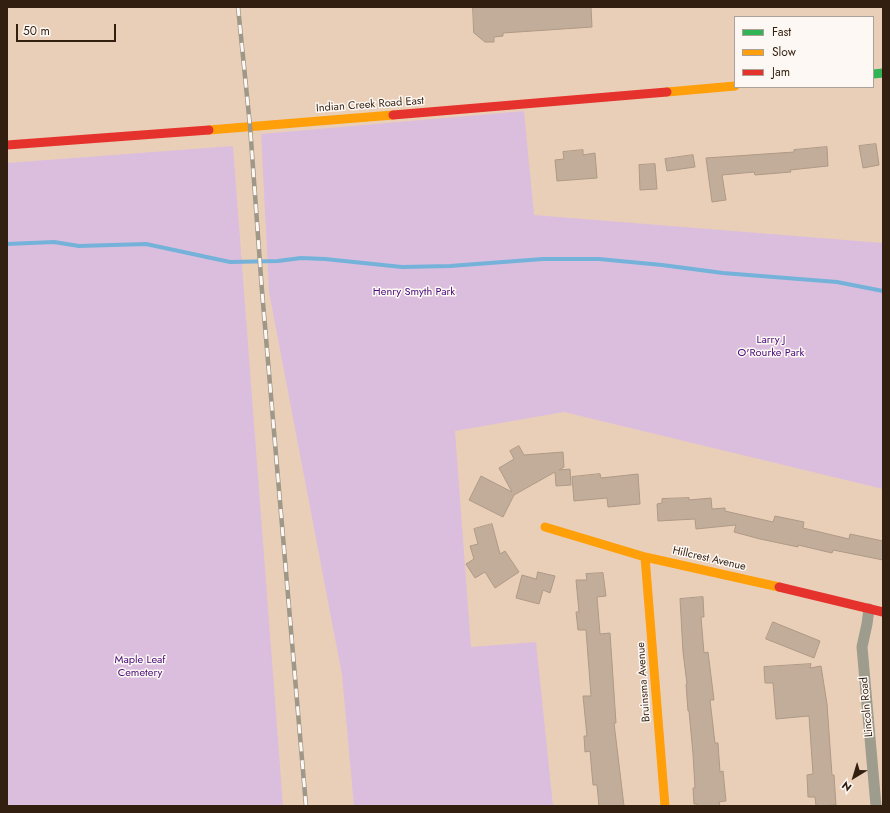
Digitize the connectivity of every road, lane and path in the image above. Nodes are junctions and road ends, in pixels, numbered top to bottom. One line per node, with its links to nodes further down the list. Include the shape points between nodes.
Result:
1 (734, 86): 2 (main road, Indian Creek Road East, via 464,110)
2 (7, 145)
3 (545, 527): 4 (main road, Hillcrest Avenue)
4 (645, 557): 5 (main road, Hillcrest Avenue); 7 (main road, Bruinsma Avenue)
5 (869, 609): 6 (main road, Hillcrest Avenue); 8 (street, Lincoln Road, via 862,647)
6 (883, 612)
7 (665, 806)
8 (876, 806)

